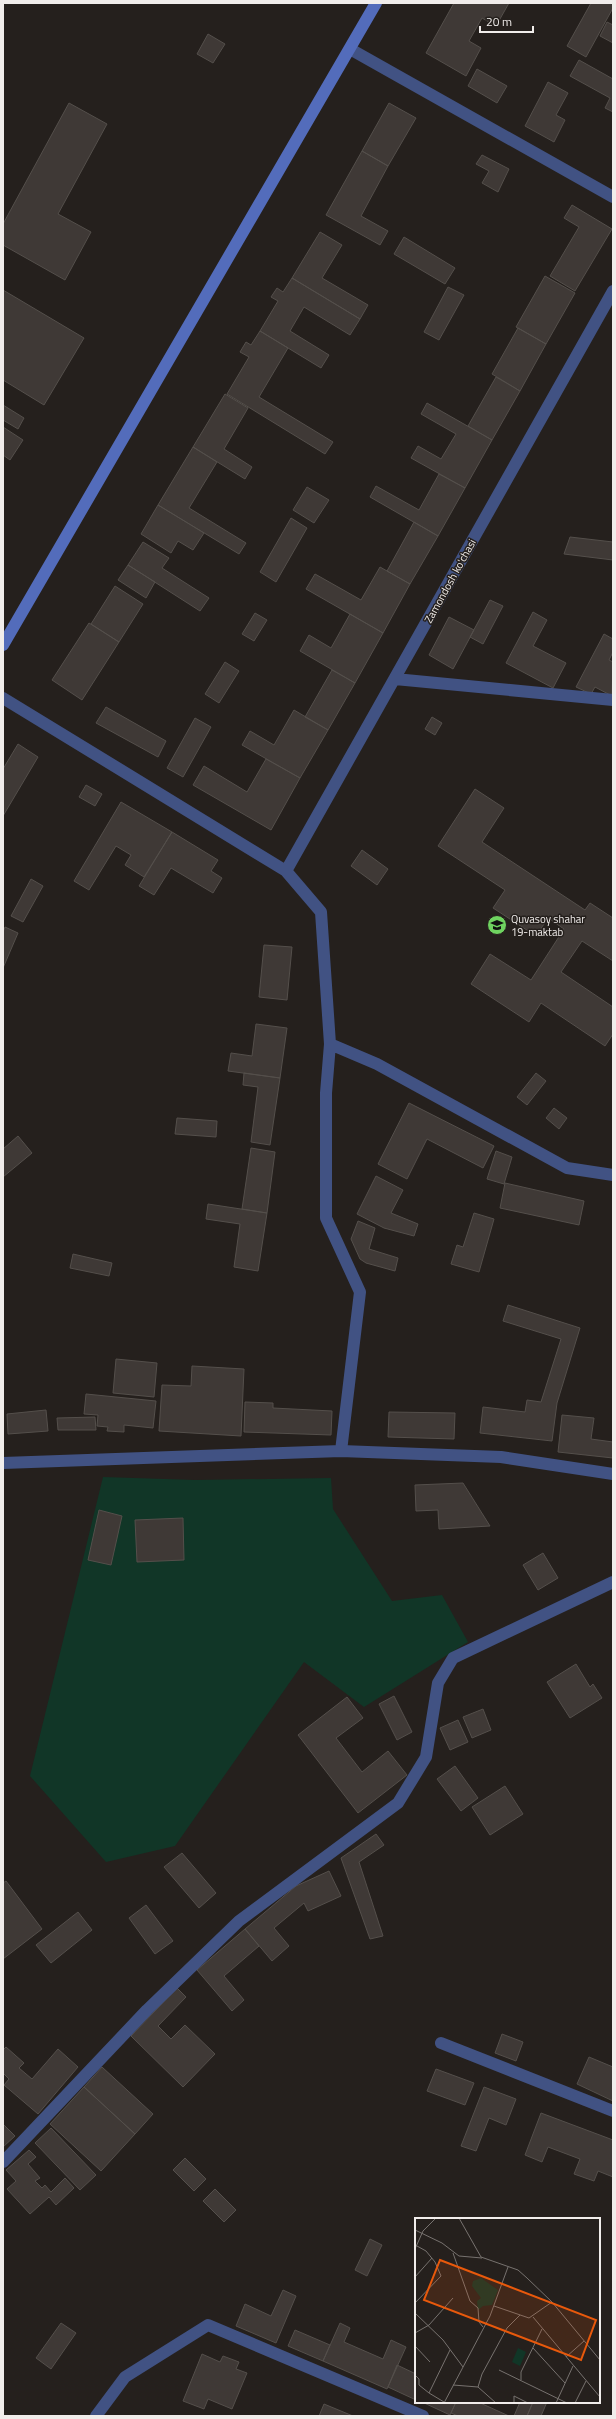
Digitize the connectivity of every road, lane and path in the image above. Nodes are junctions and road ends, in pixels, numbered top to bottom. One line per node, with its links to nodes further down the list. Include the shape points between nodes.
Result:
1 (376, 3): 2 (main road)
2 (350, 48): 3 (street); 5 (main road)
3 (613, 197)
4 (613, 290): 6 (street, Zamondosh ko'chasi)
5 (3, 644)
6 (395, 679): 8 (street); 9 (street, Zamondosh ko'chasi)
7 (3, 698): 9 (street)
8 (613, 700)
9 (286, 871): 10 (street, via 321,912)
10 (330, 1044): 11 (street, via 377,1064 568,1168); 12 (street, via 326,1093 326,1218 360,1292)
11 (613, 1175)
12 (341, 1451): 13 (street); 14 (street, via 501,1457)
13 (3, 1462)
14 (613, 1474)
15 (613, 1582): 18 (street, via 453,1658 438,1683 426,1757 398,1803 239,1921 147,2010)
16 (441, 2044): 17 (street)
17 (613, 2111)
18 (3, 2162)
19 (96, 2416): 20 (street, via 124,2377 208,2325)
20 (423, 2416)

